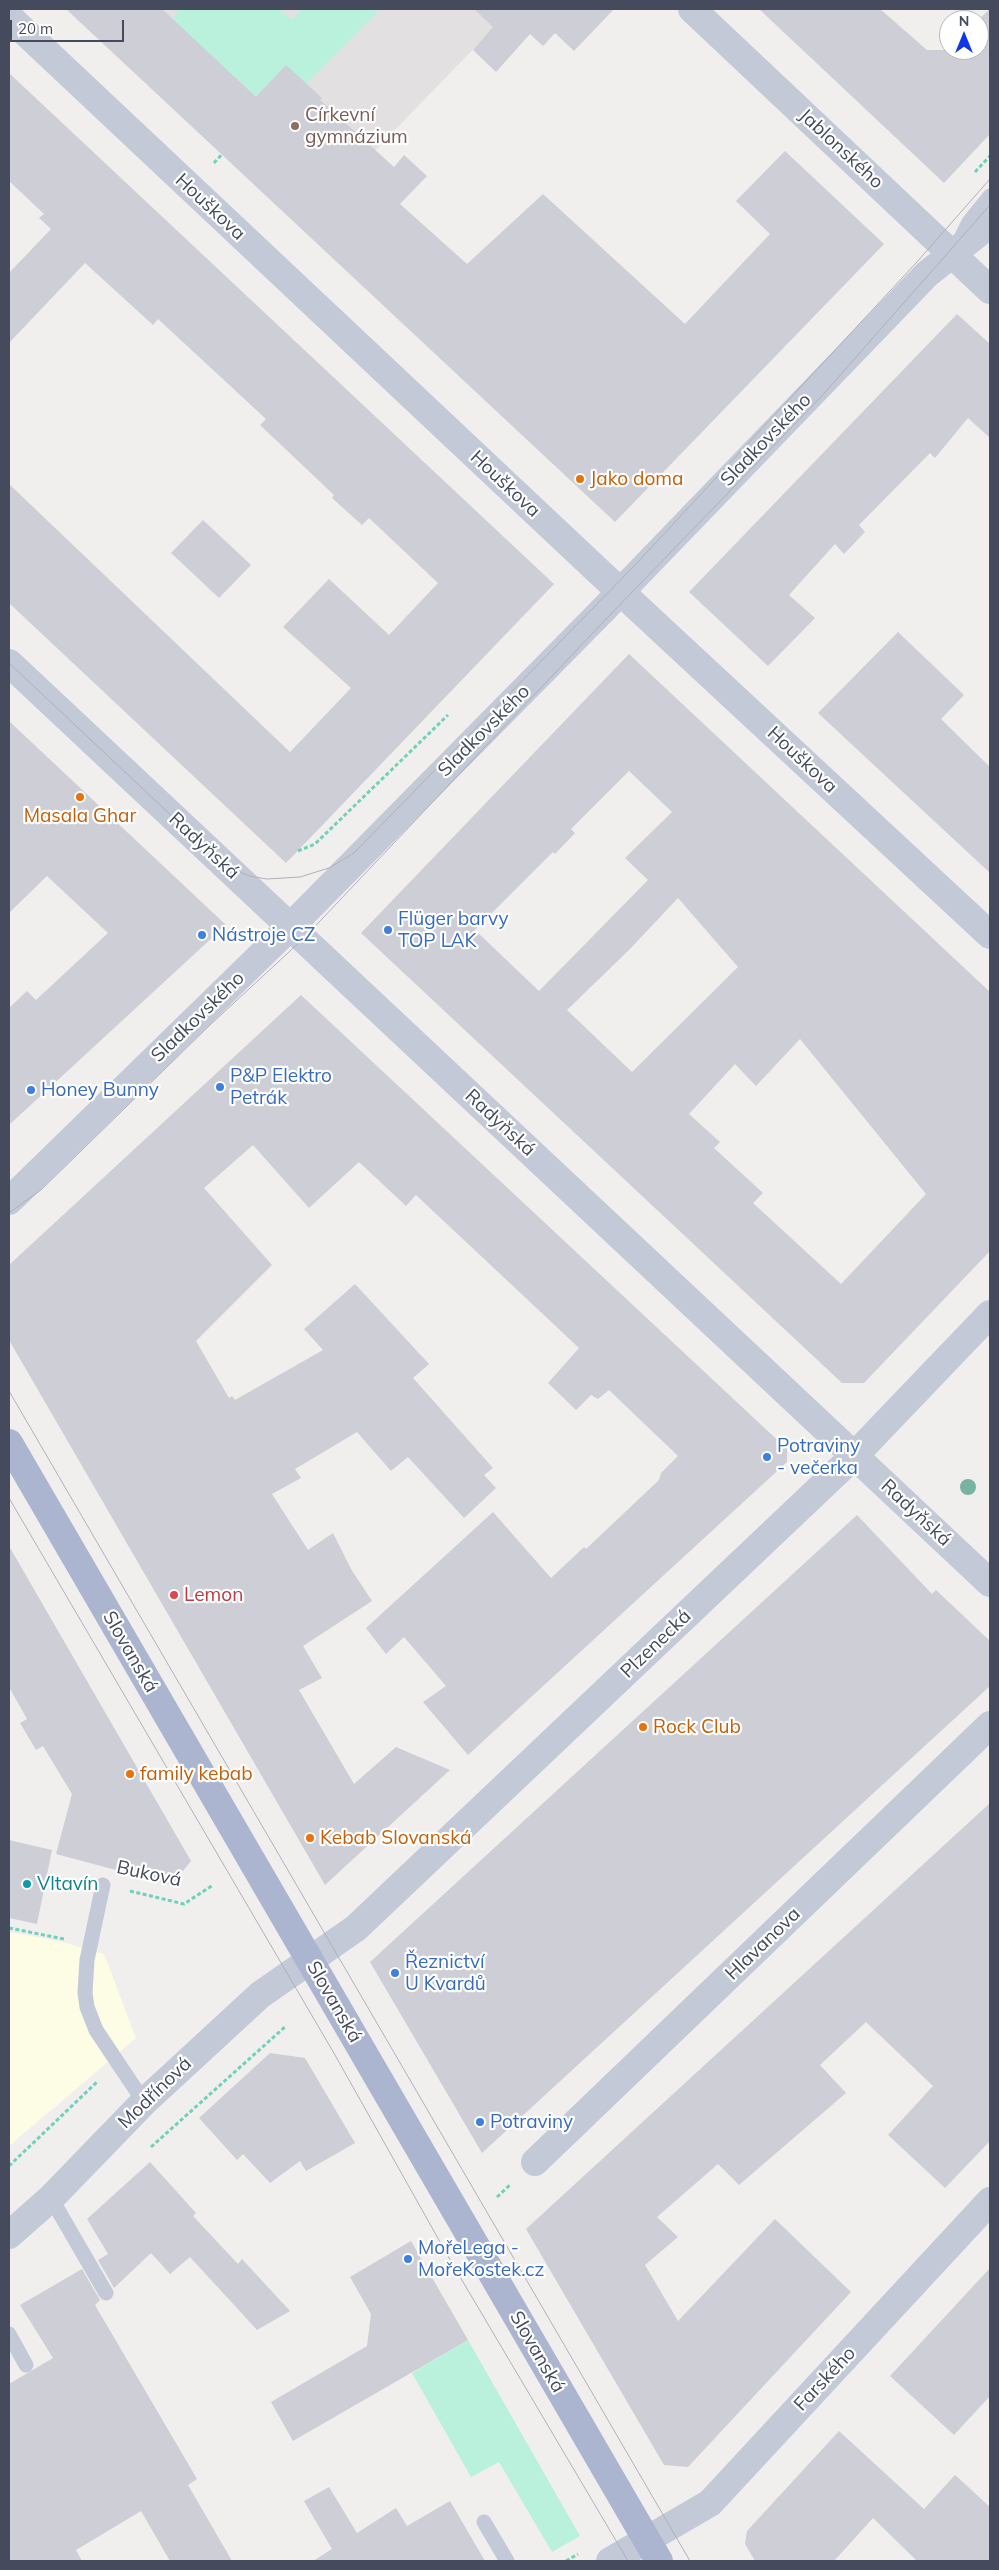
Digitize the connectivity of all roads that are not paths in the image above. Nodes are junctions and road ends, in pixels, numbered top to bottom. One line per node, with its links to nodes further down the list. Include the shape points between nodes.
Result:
1 (692, 9): 5 (street, Jablonského)
2 (17, 19): 7 (street, Houškova)
3 (990, 196): 5 (lane, Sladkovského, via 969,222)
4 (990, 224): 5 (street, Sladkovského)
5 (952, 254): 6 (street, Jablonského); 7 (street, Sladkovského, via 927,274)
6 (990, 290)
7 (621, 591): 9 (street, Sladkovského); 10 (street, Houškova)
8 (9, 663): 9 (street, Radyňská)
9 (290, 927): 11 (street, Sladkovského); 14 (street, Radyňská)
10 (990, 935)
11 (9, 1201)
12 (990, 1314): 14 (street, Plzenecká)
13 (9, 1443): 18 (main road, Slovanská)
14 (854, 1456): 15 (street, Radyňská); 18 (street, Plzenecká, via 356,1928)
15 (990, 1583)
16 (990, 1725): 20 (street, Hlavanova)
17 (103, 1885): 19 (lane, Buková, via 85,1976 88,2007 96,2030)
18 (309, 1960): 19 (street, Modřínová, via 260,1995); 28 (main road, Slovanská)
19 (144, 2102): 21 (street, Modřínová)
20 (535, 2162)
21 (51, 2198): 23 (street, Modřínová); 24 (lane)
22 (990, 2201): 28 (street, Farského, via 710,2503 670,2528)
23 (9, 2235)
24 (106, 2293)
25 (9, 2334): 26 (lane)
26 (26, 2365)
27 (484, 2522): 29 (lane)
28 (653, 2550): 30 (street, Farského)
29 (508, 2561)
30 (610, 2561)

